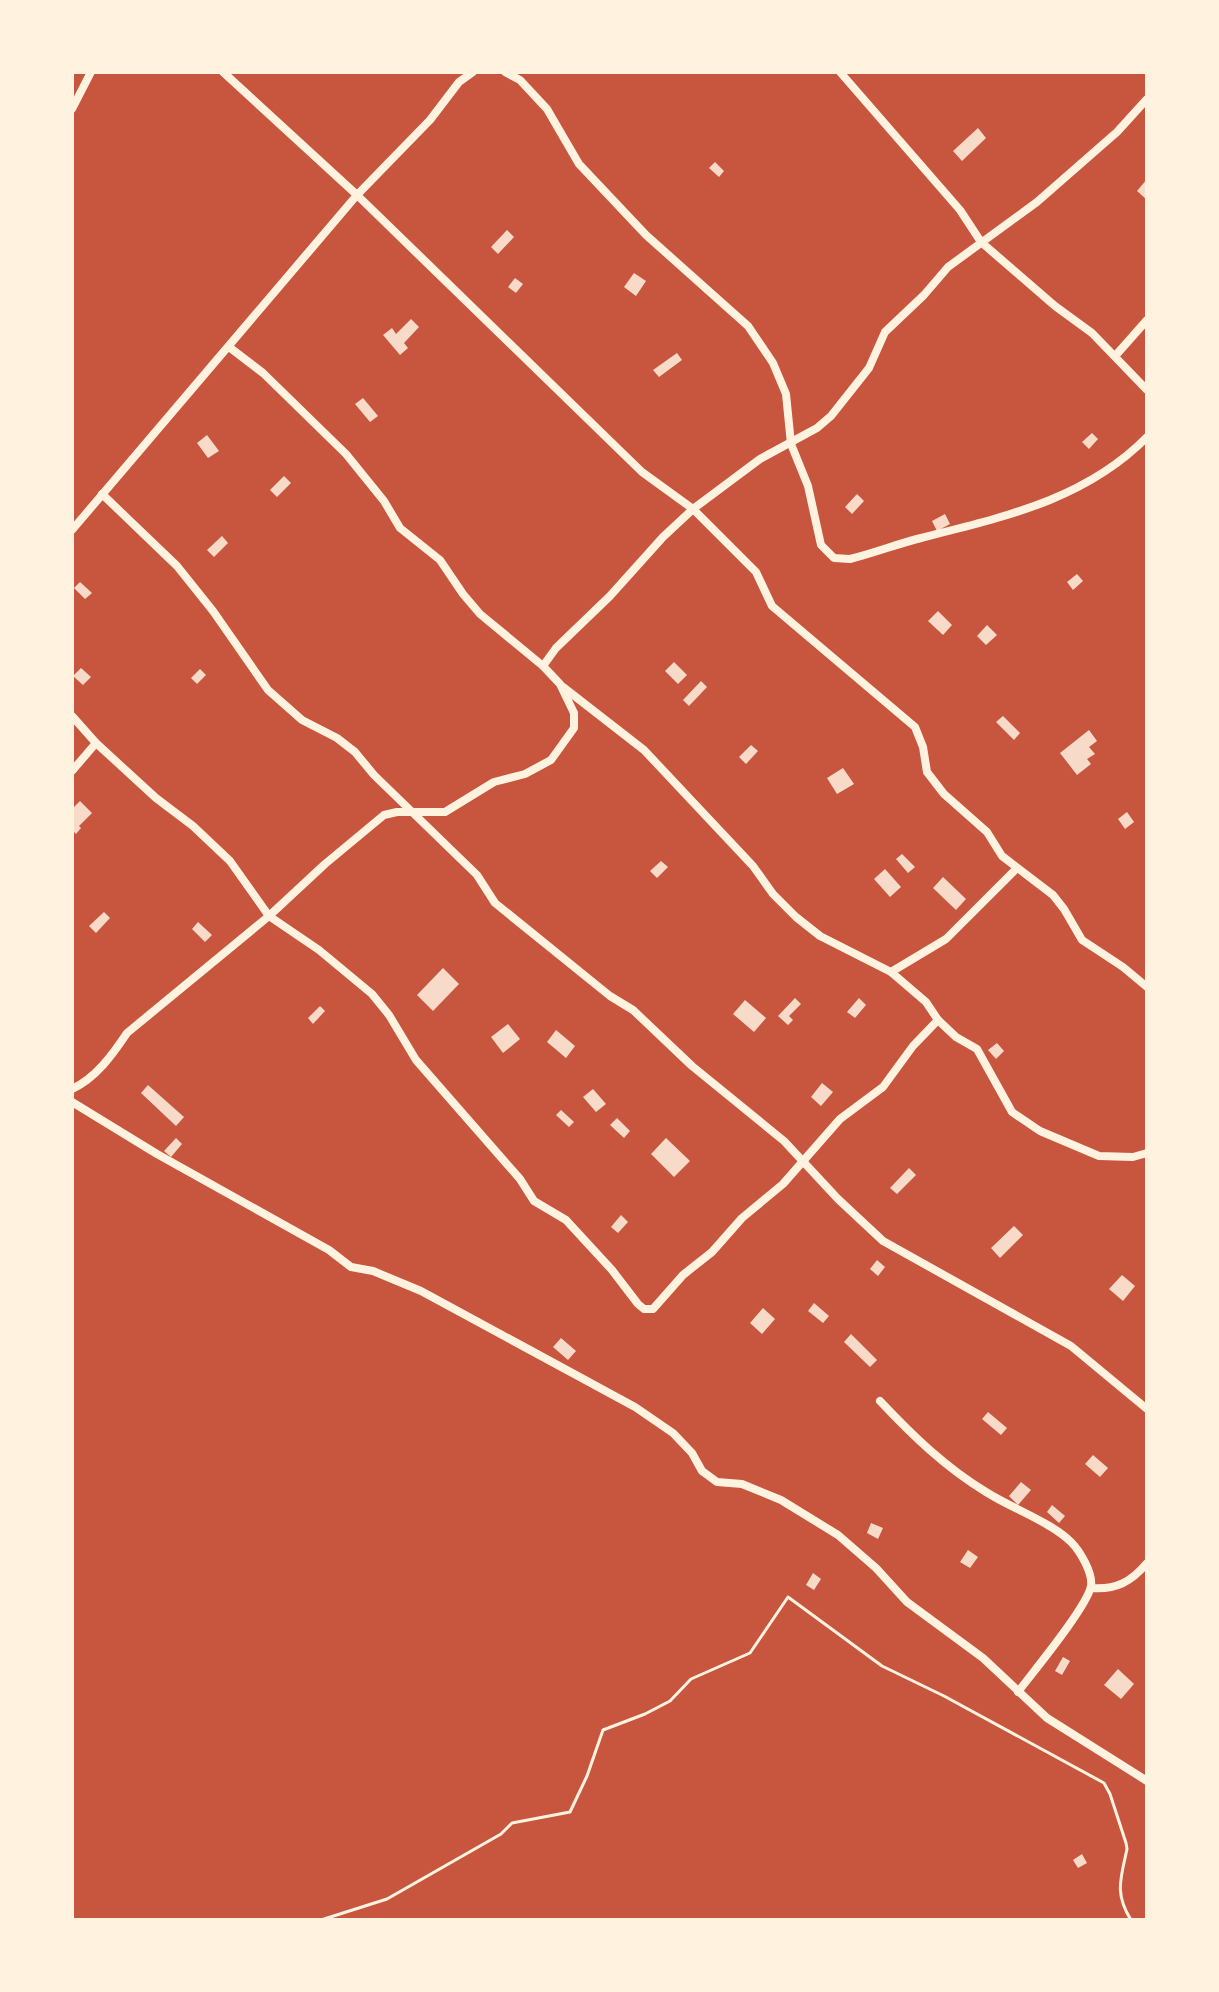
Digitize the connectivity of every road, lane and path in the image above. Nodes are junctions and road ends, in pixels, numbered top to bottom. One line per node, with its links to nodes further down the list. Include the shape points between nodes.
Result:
1 (91, 72): 7 (street)
2 (223, 72): 8 (street)
3 (473, 72): 8 (street)
4 (505, 72): 15 (street, via 547,109 579,164 646,235 748,326 786,394)
5 (846, 74): 9 (street)
6 (1147, 99): 9 (street, via 1037,202)
7 (72, 109)
8 (357, 195): 11 (street); 17 (street, via 642,472)
9 (981, 242): 12 (street); 15 (street, via 948,267 885,332 869,368 831,416)
10 (1147, 320): 12 (street)
11 (229, 347): 16 (street); 19 (street, via 338,445 400,528 440,560 480,614)
12 (1116, 355): 13 (street)
13 (1147, 390)
14 (1147, 437): 15 (street, via 1082,486 1039,506 850,559 834,558 821,545 808,486)
15 (791, 444): 17 (street, via 760,459)
16 (102, 494): 18 (street); 24 (street, via 177,566 268,690 302,720 355,752)
17 (693, 509): 19 (street); 25 (street, via 756,572 772,606 915,727 927,772)
18 (72, 530)
19 (543, 666): 20 (street)
20 (560, 684): 24 (street, via 574,713 574,728 551,760 494,782 445,812); 27 (street, via 644,750 796,917 820,936)
21 (72, 716): 22 (street)
22 (96, 743): 23 (street); 26 (street, via 230,861)
23 (72, 771)
24 (412, 813): 26 (street, via 384,815); 33 (street, via 477,875 495,903 633,1010)
25 (1016, 869): 27 (street, via 946,939); 28 (street, via 1053,895 1082,940)
26 (269, 916): 30 (street, via 127,1033 110,1058); 33 (street, via 372,994 416,1060 534,1201 566,1220 644,1309 653,1309)
27 (891, 972): 29 (street, via 926,1002)
28 (1147, 987)
29 (938, 1020): 32 (street, via 977,1049 1012,1112 1040,1131 1099,1156); 33 (street, via 883,1087 840,1119)
30 (72, 1089)
31 (72, 1102): 38 (street, via 351,1267 421,1291 635,1407 673,1433 717,1482 742,1484 781,1500 838,1535 907,1602 983,1658)
32 (1147, 1153)
33 (804, 1160): 35 (street, via 883,1241 1071,1346)
34 (880, 1401): 37 (street, via 958,1474 1071,1542)
35 (1147, 1409)
36 (1147, 1563): 37 (street, via 1118,1586)
37 (1091, 1588): 38 (street)
38 (1018, 1692): 39 (street, via 1047,1718)
39 (1147, 1781)
40 (321, 1920): 41 (path, via 387,1899 512,1823 570,1812 603,1730 670,1701 691,1679 750,1653 788,1597 882,1666 1104,1783 1126,1843 1119,1883)
41 (1131, 1920)

